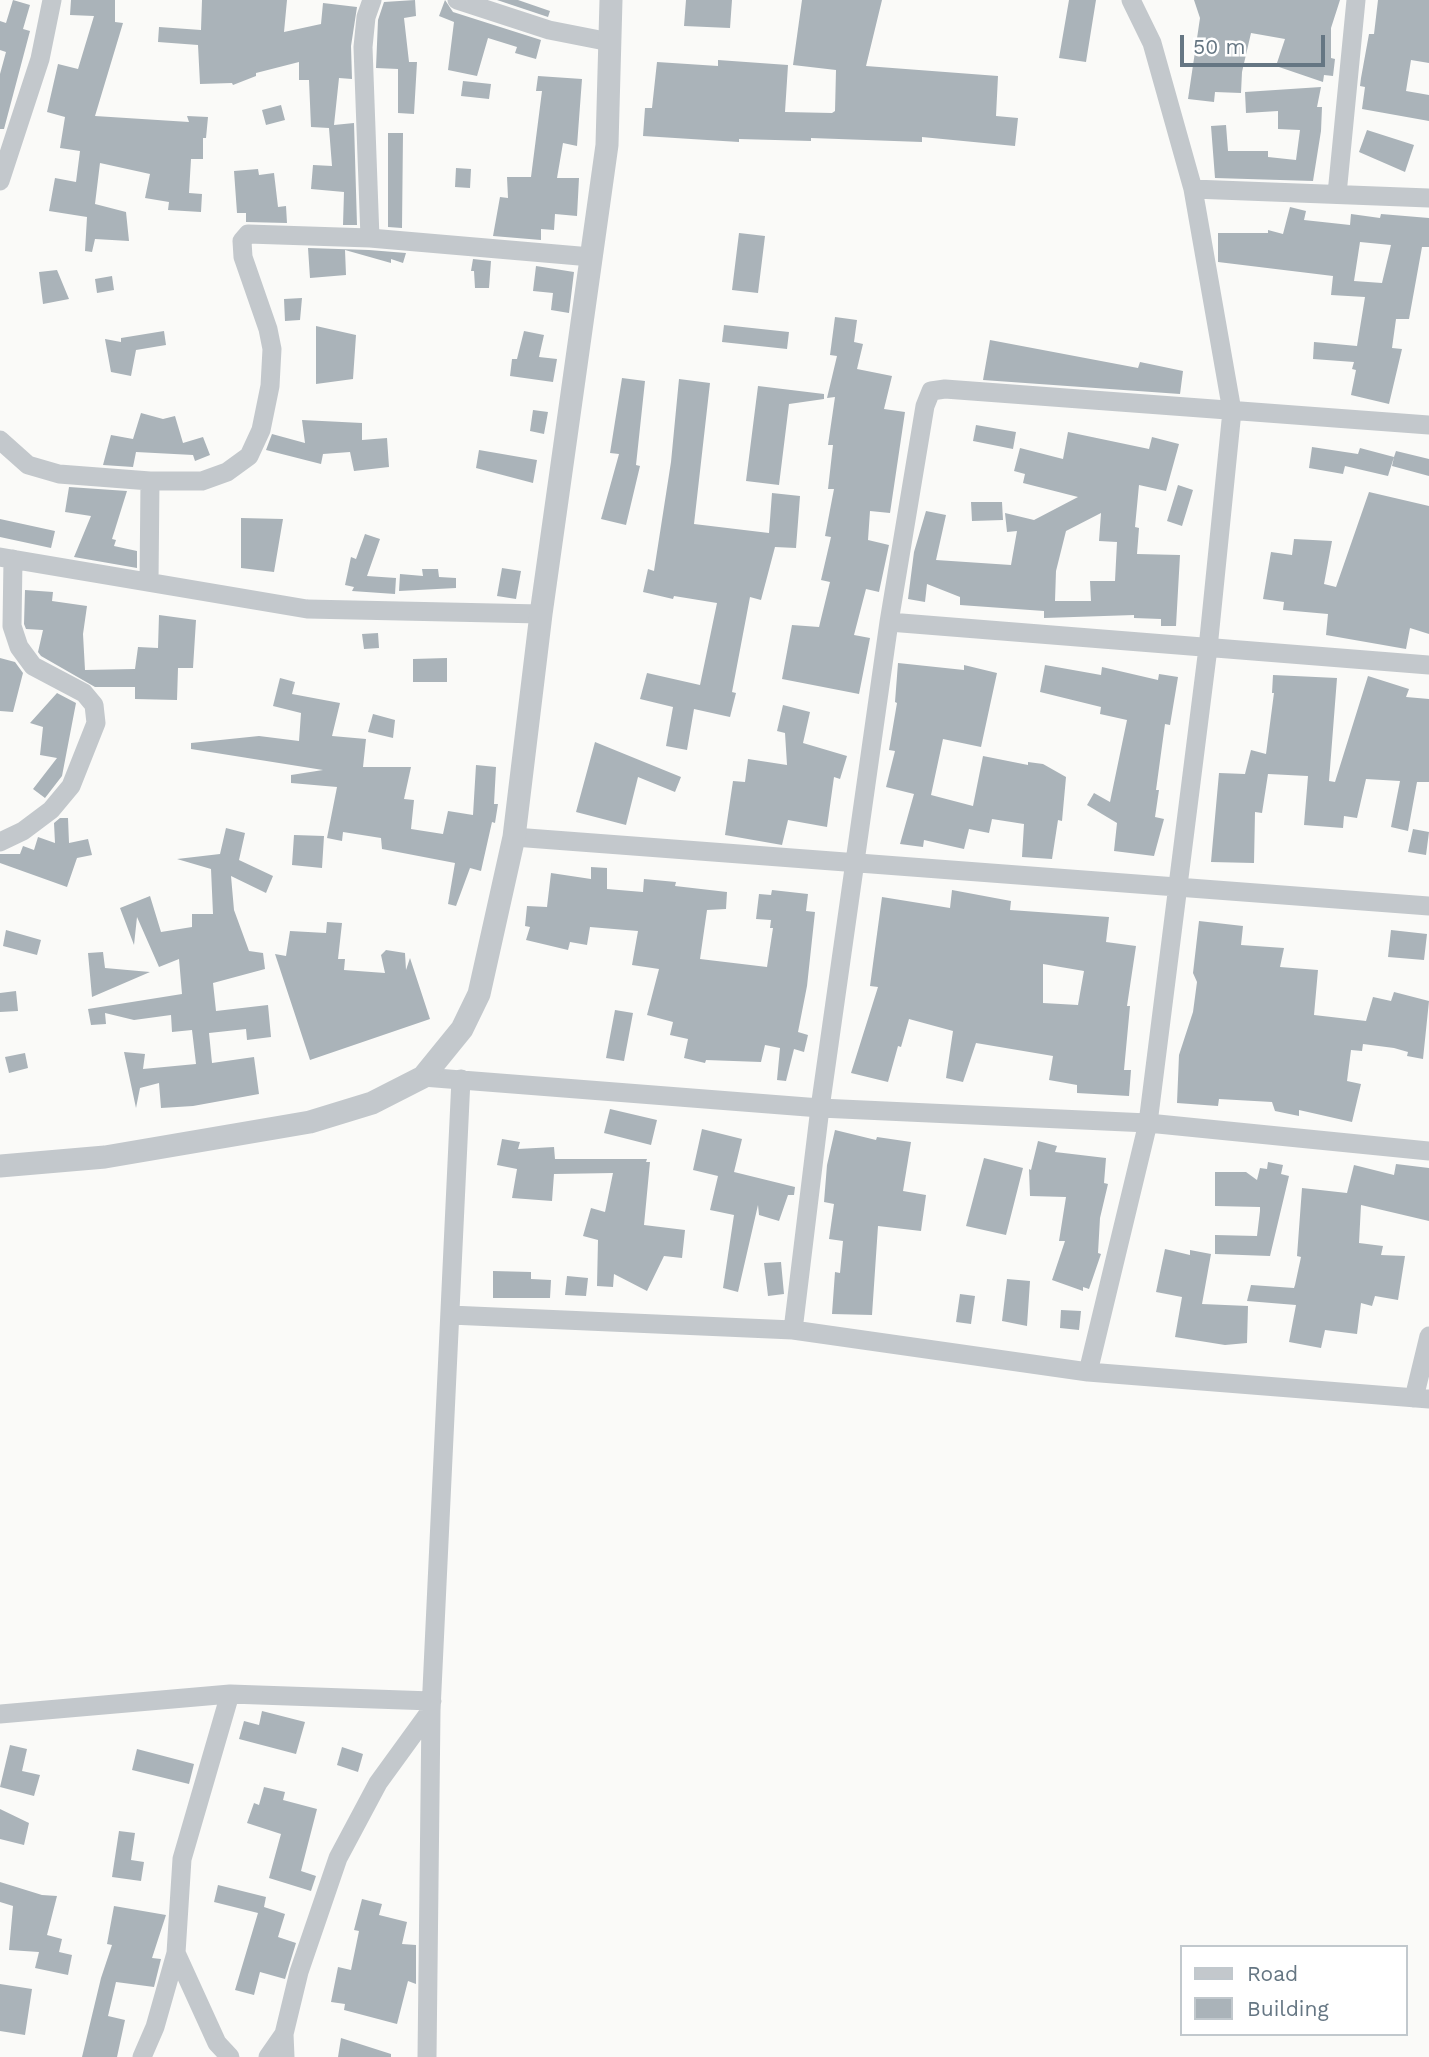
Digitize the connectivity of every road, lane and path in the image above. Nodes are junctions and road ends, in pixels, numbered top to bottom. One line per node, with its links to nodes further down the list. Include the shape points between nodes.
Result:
1 (52, 0): 8 (street, via 40,60)
2 (372, 0): 12 (street, via 363,47)
3 (457, 0): 7 (street, via 549,30)
4 (611, 0): 7 (street)
5 (1131, 0): 9 (street, via 1152,43)
6 (1356, 0): 10 (street)
7 (610, 42): 13 (street, via 607,145)
8 (0, 181)
9 (1193, 188): 10 (street); 14 (street)
10 (1337, 194): 11 (street)
11 (1429, 198)
12 (370, 238): 13 (street); 17 (street, via 248,234 242,241 243,257 272,349 261,430 248,456 227,472 202,481)
13 (592, 257): 20 (street)
14 (1232, 411): 15 (street); 21 (street, via 931,391); 22 (street)
15 (1429, 425)
16 (0, 440): 17 (street, via 28,465 49,471)
17 (149, 481): 19 (street)
18 (6, 558): 19 (street); 25 (street, via 12,626 19,647 33,666 84,693 94,705 96,723 71,786 51,810)
19 (149, 582): 20 (street, via 307,610)
20 (541, 614): 24 (street)
21 (889, 622): 22 (street); 26 (street)
22 (1208, 648): 23 (street); 27 (street)
23 (1429, 665)
24 (514, 836): 26 (street); 29 (street, via 479,994 462,1029)
25 (0, 842)
26 (856, 863): 27 (street); 31 (street)
27 (1178, 888): 28 (street); 32 (street)
28 (1429, 906)
29 (423, 1076): 30 (street); 34 (street, via 372,1103 310,1122 106,1157)
30 (461, 1079): 31 (street); 35 (street)
31 (820, 1108): 32 (street); 36 (street)
32 (1148, 1123): 33 (street); 38 (street)
33 (1429, 1151)
34 (0, 1166)
35 (450, 1315): 36 (street); 41 (street)
36 (793, 1330): 38 (street)
37 (1429, 1336): 39 (street)
38 (1088, 1373): 39 (street)
39 (1421, 1399)
40 (230, 1694): 41 (street); 42 (street); 43 (street, via 183,1859)
41 (431, 1706): 44 (street, via 378,1783 338,1858 299,1972); 49 (street)
42 (0, 1714)
43 (176, 1953): 45 (street); 46 (street, via 217,2043)
44 (284, 2034): 47 (street); 48 (street)
45 (142, 2057)
46 (230, 2057)
47 (268, 2057)
48 (285, 2057)
49 (427, 2057)

